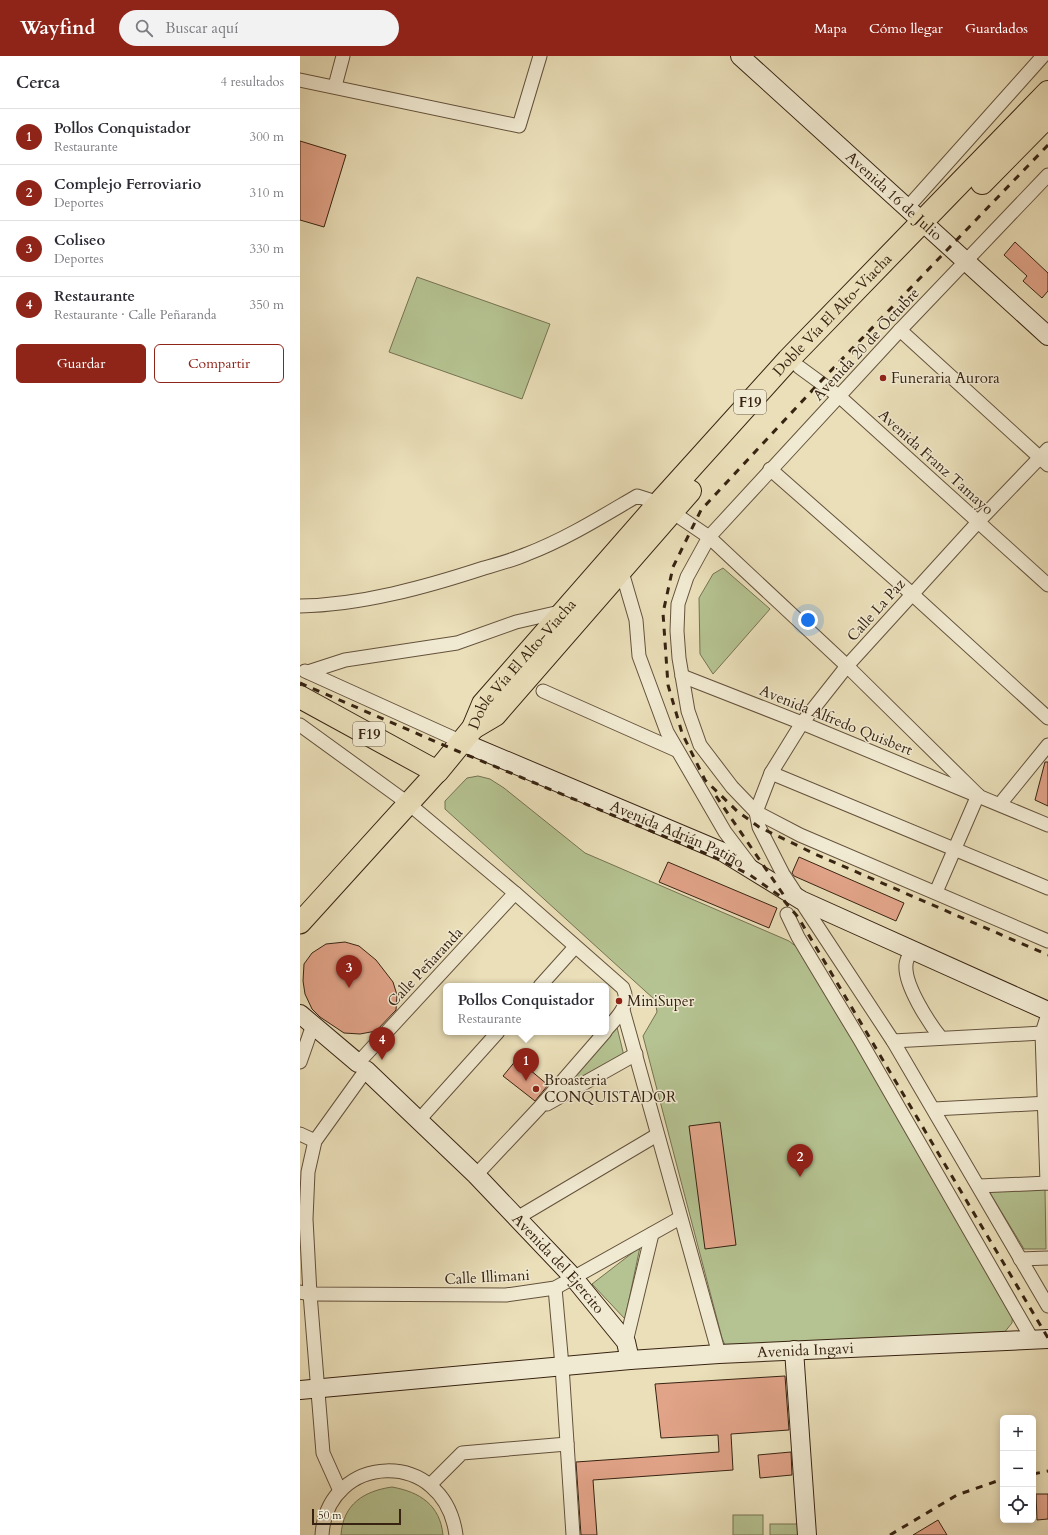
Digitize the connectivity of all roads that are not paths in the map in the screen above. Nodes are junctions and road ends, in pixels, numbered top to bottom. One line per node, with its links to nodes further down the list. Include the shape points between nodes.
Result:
1 (343, 56): 6 (street)
2 (540, 56): 6 (street, via 519,126)
3 (740, 56): 10 (street, Avenida 16 de Julio)
4 (1043, 56): 10 (street)
5 (300, 80): 6 (street)
6 (335, 86)
7 (1048, 92): 10 (highway, Doble Vía El Alto-Viacha / F19)
8 (1048, 116): 10 (highway, Doble Vía El Alto-Viacha / F19)
9 (1048, 175): 11 (street, Avenida 20 de Octubre)
10 (921, 221): 11 (street, Avenida 16 de Julio); 14 (highway, Doble Vía El Alto-Viacha / F19); 18 (highway, Doble Vía El Alto-Viacha / F19, via 788,360)
11 (966, 261): 12 (street, Avenida 20 de Octubre); 13 (street, Avenida 16 de Julio)
12 (900, 330): 15 (street, Avenida 20 de Octubre); 16 (street)
13 (1048, 336)
14 (799, 367): 15 (street, Avenida Franz Tamayo); 18 (highway, Doble Vía El Alto-Viacha / F19)
15 (840, 396): 17 (street, Avenida 20 de Octubre); 19 (street, Avenida Franz Tamayo)
16 (1045, 457): 19 (street, Calle La Paz)
17 (770, 469): 20 (street, Avenida 20 de Octubre); 23 (street)
18 (665, 507): 20 (street); 21 (highway, Doble Vía El Alto-Viacha / F19); 24 (street, via 637,496 577,531 527,554 447,580 388,595); 25 (highway, Doble Vía El Alto-Viacha / F19)
19 (978, 522): 22 (street, Avenida Franz Tamayo); 23 (street, Calle La Paz)
20 (709, 537): 26 (street); 28 (street, Avenida 20 de Octubre, via 687,578 678,604 677,631)
21 (622, 572): 34 (highway, Doble Vía El Alto-Viacha / F19, via 495,715); 36 (street, via 636,620 639,656)
22 (1048, 585)
23 (912, 594): 26 (street, Calle La Paz); 31 (street)
24 (300, 606)
25 (564, 611): 27 (street, via 516,622 457,643 345,660); 34 (highway, Doble Vía El Alto-Viacha / F19, via 482,704)
26 (848, 666): 32 (street, Calle La Paz); 39 (street)
27 (304, 670): 34 (street, Avenida Adrián Patiño)
28 (682, 676): 32 (street, Avenida Alfredo Quisbert); 42 (street, Avenida 20 de Octubre, via 688,711 700,745 732,787)
29 (543, 691): 36 (street)
30 (300, 697): 37 (highway, F19)
31 (1048, 718)
32 (802, 723): 38 (street, Calle La Paz); 39 (street, Avenida Alfredo Quisbert)
33 (300, 725): 40 (street)
34 (467, 735): 37 (highway, F19); 45 (street, Avenida Adrián Patiño, via 723,852)
35 (1048, 745): 41 (street)
36 (676, 750): 45 (street, via 725,832)
37 (437, 772): 40 (main road)
38 (771, 773): 42 (street, Calle La Paz); 44 (street)
39 (978, 795): 41 (street, Avenida Alfredo Quisbert); 44 (street)
40 (409, 804): 48 (street); 51 (main road)
41 (1000, 804): 43 (street, Avenida Alfredo Quisbert)
42 (756, 812): 47 (street, via 800,834); 49 (street, via 759,827 783,874)
43 (1048, 824)
44 (955, 848): 46 (street); 47 (street)
45 (755, 871): 49 (street, Avenida Adrián Patiño)
46 (1048, 888)
47 (936, 892): 52 (street)
48 (515, 893): 53 (street); 68 (street, Calle Peñaranda)
49 (801, 900): 54 (street, Avenida Adrián Patiño); 65 (street)
50 (787, 914): 89 (street, via 798,937)
51 (300, 923)
52 (1048, 941)
53 (575, 947): 55 (street); 56 (street, via 623,988 627,996)
54 (911, 950): 57 (street, Avenida Adrián Patiño); 64 (street, via 906,964 907,976 926,1019)
55 (543, 983)
56 (623, 1010): 60 (street); 66 (street)
57 (1048, 1013): 61 (street)
58 (300, 1014): 59 (street, Avenida del Ejercito)
59 (313, 1025): 67 (street); 68 (street, Avenida del Ejercito)
60 (609, 1026)
61 (1042, 1033): 64 (street); 69 (street)
62 (495, 1035): 72 (street)
63 (602, 1035): 70 (street)
64 (941, 1038): 65 (street)
65 (893, 1041): 71 (street)
66 (636, 1054): 70 (street); 74 (street)
67 (300, 1062)
68 (362, 1067): 72 (street, Avenida del Ejercito); 75 (street, Calle Peñaranda)
69 (1046, 1103): 71 (street); 77 (street)
70 (539, 1108): 76 (street)
71 (934, 1110): 78 (street)
72 (419, 1120): 76 (street, Avenida del Ejercito)
73 (300, 1134): 75 (street)
74 (657, 1135): 79 (street); 80 (street)
75 (315, 1142): 81 (street, Calle Peñaranda, via 308,1172)
76 (476, 1175): 79 (street, Avenida del Ejercito)
77 (1048, 1183): 78 (street)
78 (979, 1186): 84 (street)
79 (517, 1218): 85 (street, Avenida del Ejercito)
80 (680, 1218): 82 (street, Calle Illimani); 92 (street)
81 (303, 1219): 87 (street, Calle Peñaranda)
82 (652, 1234): 85 (street, Calle Illimani, via 598,1266); 90 (street)
83 (1048, 1258): 84 (street)
84 (1020, 1259): 88 (street)
85 (573, 1277): 86 (street, Calle Illimani); 90 (street, Avenida del Ejercito)
86 (555, 1288): 87 (street, Calle Illimani, via 506,1294); 94 (street)
87 (305, 1293): 95 (street, Calle Peñaranda)
88 (1048, 1306)
89 (1040, 1339): 91 (street, Avenida Ingavi)
90 (626, 1342): 93 (street, Avenida del Ejercito)
91 (794, 1350): 92 (street, Avenida Ingavi); 103 (street)
92 (719, 1354): 93 (street, Avenida Ingavi)
93 (630, 1360): 94 (street, Avenida Ingavi)
94 (562, 1366): 95 (street, Avenida Ingavi); 97 (street)
95 (318, 1388): 96 (street, Avenida Ingavi); 99 (street, Calle Peñaranda, via 323,1453)
96 (300, 1390)
97 (567, 1444): 98 (street, via 462,1453); 102 (street)
98 (430, 1484): 99 (street, via 413,1475 374,1472 356,1479); 101 (street, via 445,1500 454,1518)
99 (340, 1491): 100 (street, via 329,1506 322,1524)
100 (322, 1535)
101 (456, 1535)
102 (573, 1535)
103 (807, 1535)

